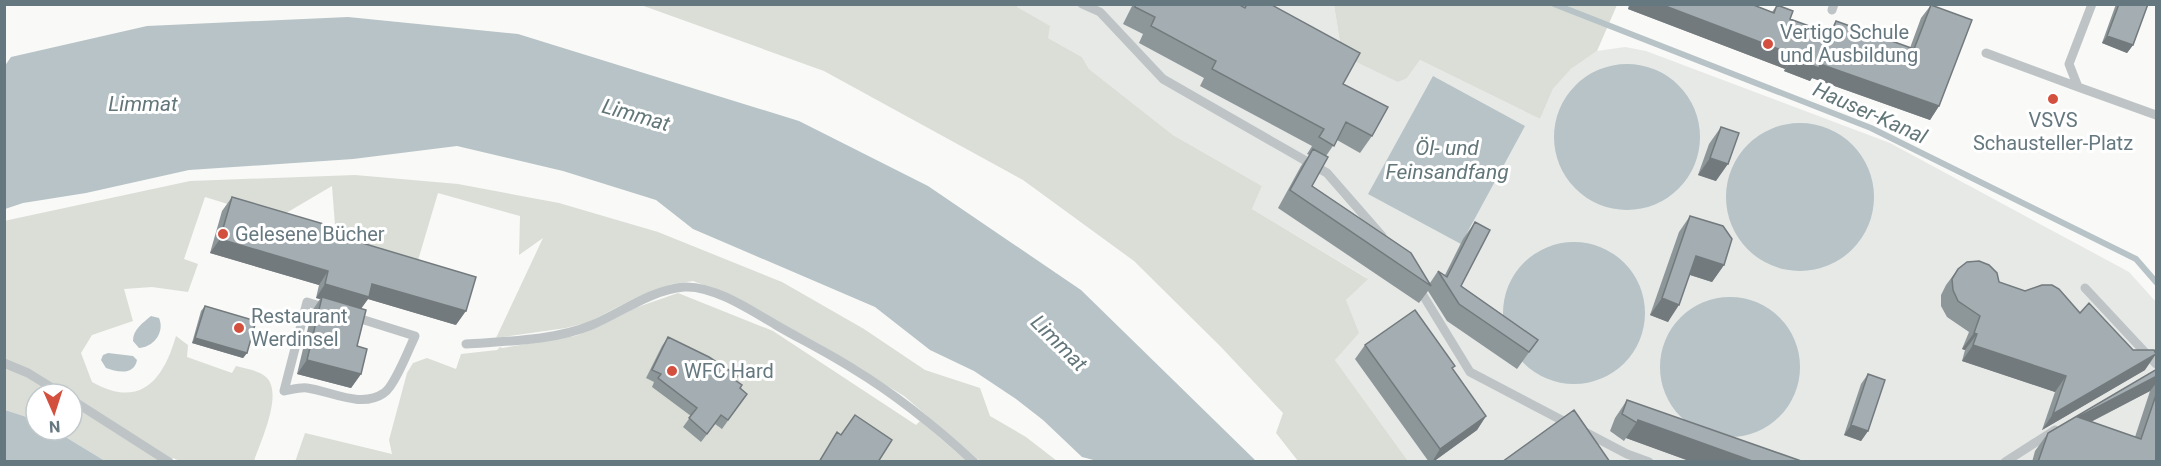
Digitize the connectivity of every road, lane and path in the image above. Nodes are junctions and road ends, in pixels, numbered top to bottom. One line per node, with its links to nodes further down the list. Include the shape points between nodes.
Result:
1 (1082, 4): 6 (lane, via 1100,12 1163,79 1327,173)
2 (2092, 4): 4 (lane, via 2069,64)
3 (1986, 53): 4 (lane)
4 (2078, 87): 5 (lane)
5 (2157, 115)
6 (1385, 240)
7 (1411, 276): 18 (lane, via 1470,372)
8 (2085, 288): 12 (lane)
9 (415, 336): 9 (lane, via 307,302 284,391 305,387 365,400 385,393)
10 (466, 344): 17 (lane, via 553,335 591,325 666,291 683,287 702,289 722,296 856,370 935,427)
11 (4, 363): 13 (lane)
12 (2157, 364)
13 (43, 382)
14 (84, 408): 16 (lane)
15 (2065, 424): 19 (lane)
16 (170, 462)
17 (974, 462)
18 (1649, 462)
19 (2005, 462)

